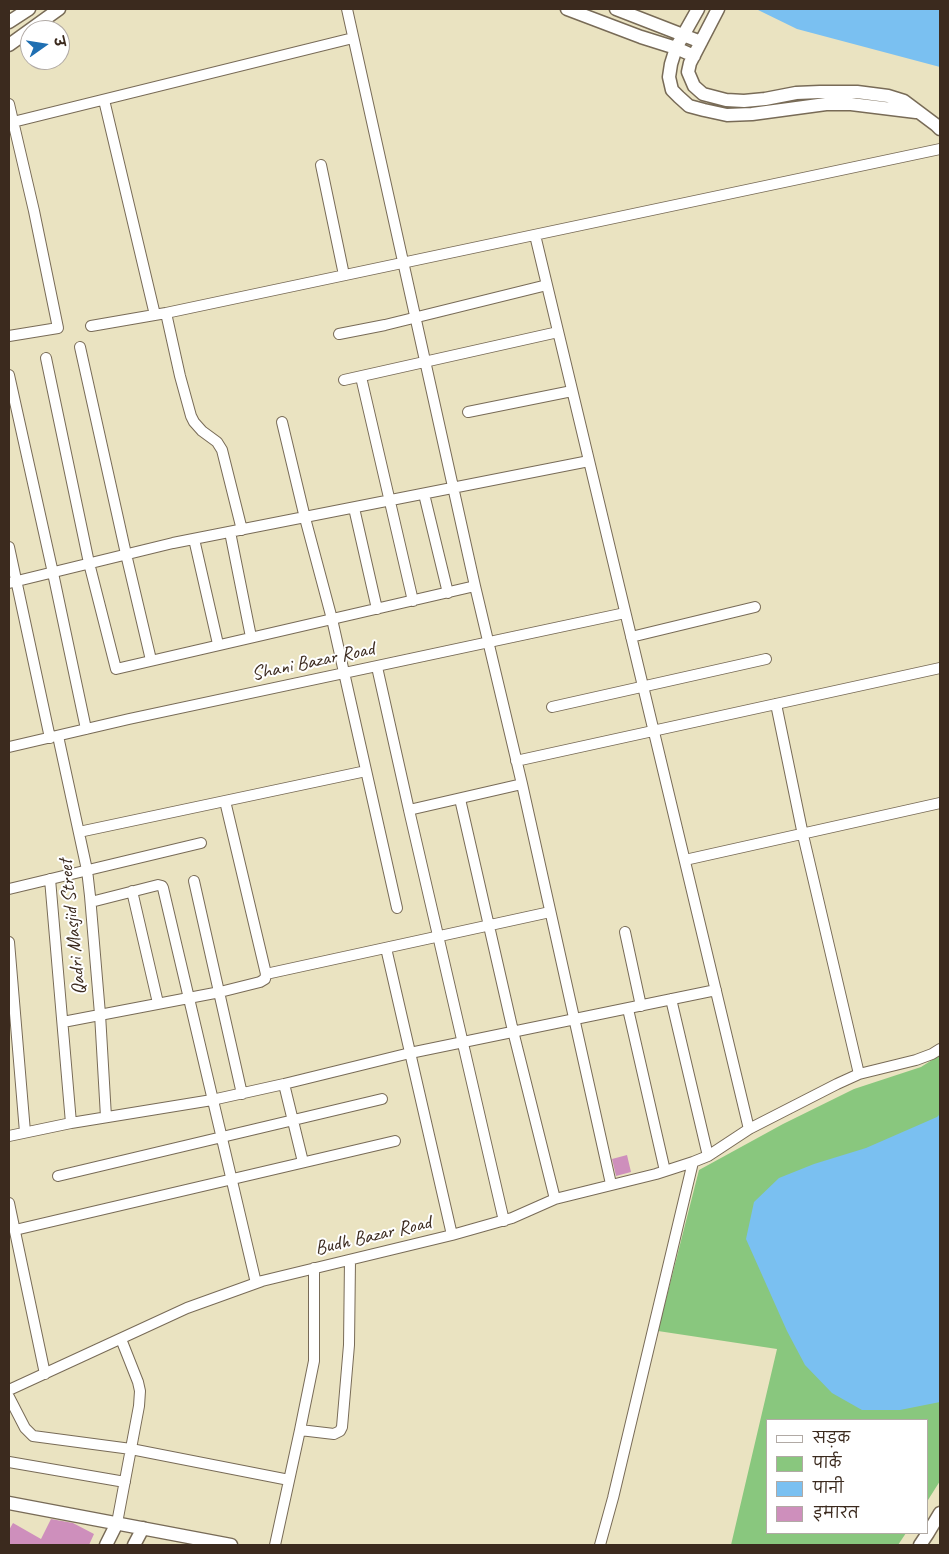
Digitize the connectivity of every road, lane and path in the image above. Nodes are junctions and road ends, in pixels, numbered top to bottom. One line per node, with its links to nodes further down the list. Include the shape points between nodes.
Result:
1 (29, 9): 8 (street)
2 (59, 9): 12 (street)
3 (347, 9): 10 (street)
4 (567, 9): 13 (street)
5 (616, 9): 9 (street)
6 (698, 9): 9 (street)
7 (716, 13): 11 (street)
8 (9, 22)
9 (683, 35): 11 (street); 13 (street)
10 (353, 38): 15 (street); 23 (street)
11 (701, 42): 14 (street)
12 (9, 45)
13 (676, 48): 14 (street); 17 (street, via 670,64 672,90 689,106 704,110 726,115 752,114 826,104)
14 (694, 56): 17 (street, via 688,72 690,79 703,94 713,98 744,101 796,93 857,92 904,101)
15 (104, 100): 18 (street); 27 (street)
16 (9, 104): 18 (street)
17 (921, 113): 19 (street)
18 (13, 122): 32 (street, via 58,328)
19 (940, 129)
20 (940, 149): 22 (street)
21 (321, 165): 24 (street)
22 (534, 235): 23 (street); 25 (street)
23 (403, 263): 24 (street); 28 (street)
24 (344, 275): 26 (street)
25 (546, 285): 28 (street); 30 (street)
26 (166, 313): 27 (street); 48 (street, via 191,416 222,450)
27 (155, 315): 29 (street)
28 (415, 316): 31 (street); 35 (street)
29 (91, 326)
30 (558, 332): 35 (street); 39 (street)
31 (339, 334)
32 (9, 336)
33 (80, 348): 52 (street)
34 (46, 358): 53 (street)
35 (426, 361): 37 (street); 43 (street)
36 (9, 375): 54 (street)
37 (361, 377): 38 (street); 45 (street)
38 (344, 380)
39 (572, 392): 40 (street); 42 (street)
40 (468, 412)
41 (282, 422): 47 (street)
42 (589, 461): 43 (street); 61 (street)
43 (454, 488): 44 (street); 56 (street)
44 (424, 494): 45 (street); 57 (street)
45 (390, 501): 46 (street); 58 (street)
46 (354, 508): 47 (street); 60 (street)
47 (305, 518): 48 (street); 62 (street)
48 (242, 530): 49 (street)
49 (230, 532): 50 (street); 63 (street)
50 (194, 539): 52 (street); 66 (street)
51 (9, 547): 55 (street, Qadri Masjid Street)
52 (126, 554): 53 (street); 68 (street)
53 (89, 563): 54 (street); 68 (street, via 116,669)
54 (53, 573): 55 (street); 75 (street)
55 (13, 583): 77 (street, Qadri Masjid Street)
56 (475, 586): 57 (street); 65 (street)
57 (448, 593): 58 (street)
58 (414, 601): 60 (street)
59 (755, 607): 64 (street)
60 (377, 609): 62 (street)
61 (625, 613): 64 (street); 65 (street, Shani Bazar Road)
62 (332, 619): 63 (street); 71 (street)
63 (251, 637): 66 (street)
64 (631, 637): 72 (street)
65 (488, 642): 69 (street, Shani Bazar Road); 79 (street)
66 (218, 644): 68 (street)
67 (766, 659): 72 (street)
68 (152, 660)
69 (377, 667): 71 (street, Shani Bazar Road); 85 (street)
70 (940, 668): 73 (street)
71 (344, 674): 75 (street, Shani Bazar Road); 80 (street)
72 (643, 687): 74 (street); 76 (street)
73 (776, 704): 76 (street); 87 (street)
74 (552, 707)
75 (86, 730): 77 (street, Shani Bazar Road)
76 (654, 731): 79 (street); 89 (street)
77 (54, 737): 78 (street, Shani Bazar Road); 86 (street, Qadri Masjid Street)
78 (9, 745)
79 (516, 761): 81 (street)
80 (366, 771): 83 (street); 96 (street)
81 (522, 784): 82 (street); 97 (street)
82 (460, 799): 85 (street); 98 (street)
83 (225, 801): 86 (street); 103 (street)
84 (940, 803): 87 (street)
85 (409, 810): 100 (street)
86 (78, 832): 90 (street, Qadri Masjid Street)
87 (803, 835): 89 (street); 119 (street)
88 (201, 843): 90 (street)
89 (684, 860): 104 (street)
90 (87, 870): 91 (street); 95 (street, Qadri Masjid Street)
91 (50, 879): 93 (street); 113 (street)
92 (194, 881): 105 (street)
93 (9, 889)
94 (132, 891): 95 (street); 106 (street, via 158,884 162,886); 108 (street)
95 (91, 902): 111 (street, Qadri Masjid Street)
96 (397, 908)
97 (550, 912): 98 (street); 112 (street)
98 (489, 925): 100 (street); 114 (street)
99 (625, 932): 109 (street)
100 (439, 937): 102 (street); 116 (street)
101 (9, 942): 115 (street)
102 (386, 948): 103 (street); 118 (street)
103 (266, 974): 105 (street, via 260,982)
104 (716, 990): 107 (street); 127 (street)
105 (220, 992): 106 (street); 121 (street)
106 (189, 997): 108 (street); 123 (street)
107 (671, 999): 109 (street); 132 (street)
108 (158, 1003): 111 (street)
109 (641, 1006): 110 (street)
110 (628, 1009): 112 (street); 135 (street)
111 (100, 1014): 113 (street); 124 (street, Qadri Masjid Street)
112 (574, 1018): 114 (street); 138 (street)
113 (62, 1022): 126 (street)
114 (513, 1031): 116 (street); 139 (street)
115 (12, 1032): 128 (street)
116 (463, 1042): 118 (street); 141 (street)
117 (940, 1049): 119 (street, Budh Bazar Road, via 916,1060)
118 (410, 1053): 120 (street); 143 (street)
119 (860, 1074): 127 (street, Budh Bazar Road)
120 (284, 1084): 121 (street); 125 (street)
121 (242, 1094): 123 (street)
122 (382, 1099): 125 (street)
123 (212, 1100): 124 (street); 130 (street)
124 (106, 1117): 126 (street)
125 (293, 1120): 130 (street); 133 (street)
126 (71, 1123): 128 (street)
127 (749, 1129): 132 (street, Budh Bazar Road)
128 (25, 1132): 129 (street)
129 (9, 1136)
130 (222, 1137): 136 (street); 137 (street)
131 (395, 1141): 133 (street)
132 (708, 1156): 134 (street, Budh Bazar Road)
133 (303, 1162): 137 (street)
134 (693, 1162): 135 (street, Budh Bazar Road); 166 (street)
135 (665, 1171): 138 (street, Budh Bazar Road)
136 (58, 1176)
137 (232, 1180): 142 (street); 146 (street)
138 (611, 1184): 139 (street, Budh Bazar Road)
139 (555, 1199): 141 (street, Budh Bazar Road)
140 (9, 1203): 142 (street)
141 (504, 1220): 143 (street, Budh Bazar Road)
142 (14, 1230): 148 (street)
143 (452, 1236): 144 (street, Budh Bazar Road)
144 (350, 1260): 145 (street, Budh Bazar Road); 151 (street, via 349,1345 342,1427 334,1434)
145 (314, 1268): 146 (street, Budh Bazar Road); 151 (street, via 314,1361)
146 (256, 1283): 147 (street, Budh Bazar Road, via 187,1308)
147 (120, 1339): 148 (street, Budh Bazar Road); 152 (street, via 140,1391)
148 (45, 1374): 149 (street, Budh Bazar Road)
149 (9, 1390)
150 (9, 1397): 152 (street, via 25,1428 33,1436)
151 (300, 1430): 154 (street)
152 (131, 1449): 154 (street); 155 (street)
153 (9, 1462): 155 (street)
154 (289, 1480): 165 (street)
155 (125, 1482): 158 (street)
156 (9, 1502): 158 (street)
157 (940, 1513): 160 (street)
158 (117, 1523): 159 (street); 162 (street)
159 (143, 1528): 163 (street); 164 (street)
160 (929, 1531)
161 (927, 1534): 167 (street)
162 (106, 1545)
163 (134, 1545)
164 (231, 1545)
165 (275, 1545)
166 (600, 1545)
167 (920, 1545)

